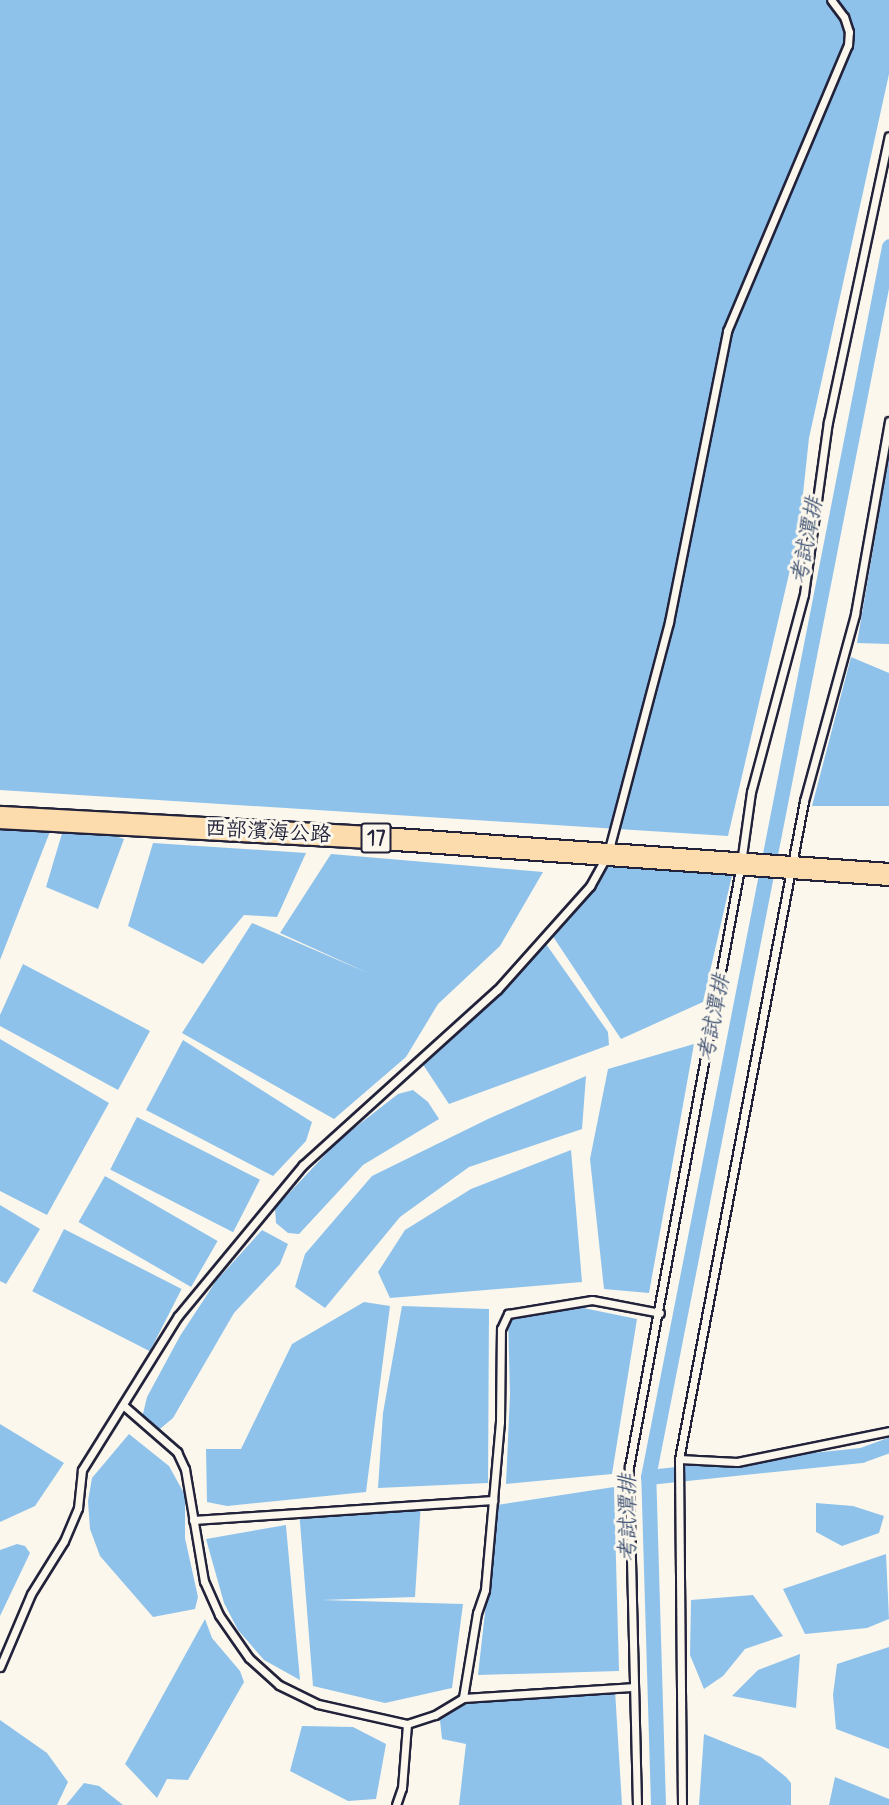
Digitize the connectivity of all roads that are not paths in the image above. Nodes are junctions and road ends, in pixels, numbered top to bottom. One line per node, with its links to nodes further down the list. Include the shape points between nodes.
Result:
1 (831, 0): 5 (lane, via 844,17 848,45 727,331 669,622)
2 (889, 136): 6 (lane, via 828,422 804,594 751,792)
3 (889, 421): 7 (lane, via 855,614)
4 (0, 817): 5 (main road, 西部濱海公路 / 17)
5 (608, 853): 6 (main road, 西部濱海公路 / 17); 10 (lane, via 590,886 497,990 303,1165 178,1316)
6 (746, 864): 7 (main road, 17); 9 (lane)
7 (790, 867): 8 (main road, 17); 12 (lane)
8 (889, 874)
9 (660, 1313): 13 (lane, via 592,1300 508,1314 501,1329 501,1422); 16 (lane, via 629,1467)
10 (123, 1405): 14 (lane, via 177,1452 185,1469); 15 (lane, via 81,1470 78,1508 64,1541 31,1594)
11 (889, 1431): 12 (lane, via 737,1462)
12 (679, 1459): 21 (lane)
13 (493, 1500): 14 (lane); 17 (lane, via 485,1590 477,1613)
14 (193, 1520): 18 (lane, via 204,1581 219,1615 249,1658 279,1685 318,1704)
15 (0, 1667)
16 (632, 1687): 17 (lane); 20 (lane)
17 (464, 1698): 18 (lane)
18 (407, 1724): 19 (lane, via 402,1788)
19 (396, 1805)
20 (637, 1805)
21 (682, 1805)

